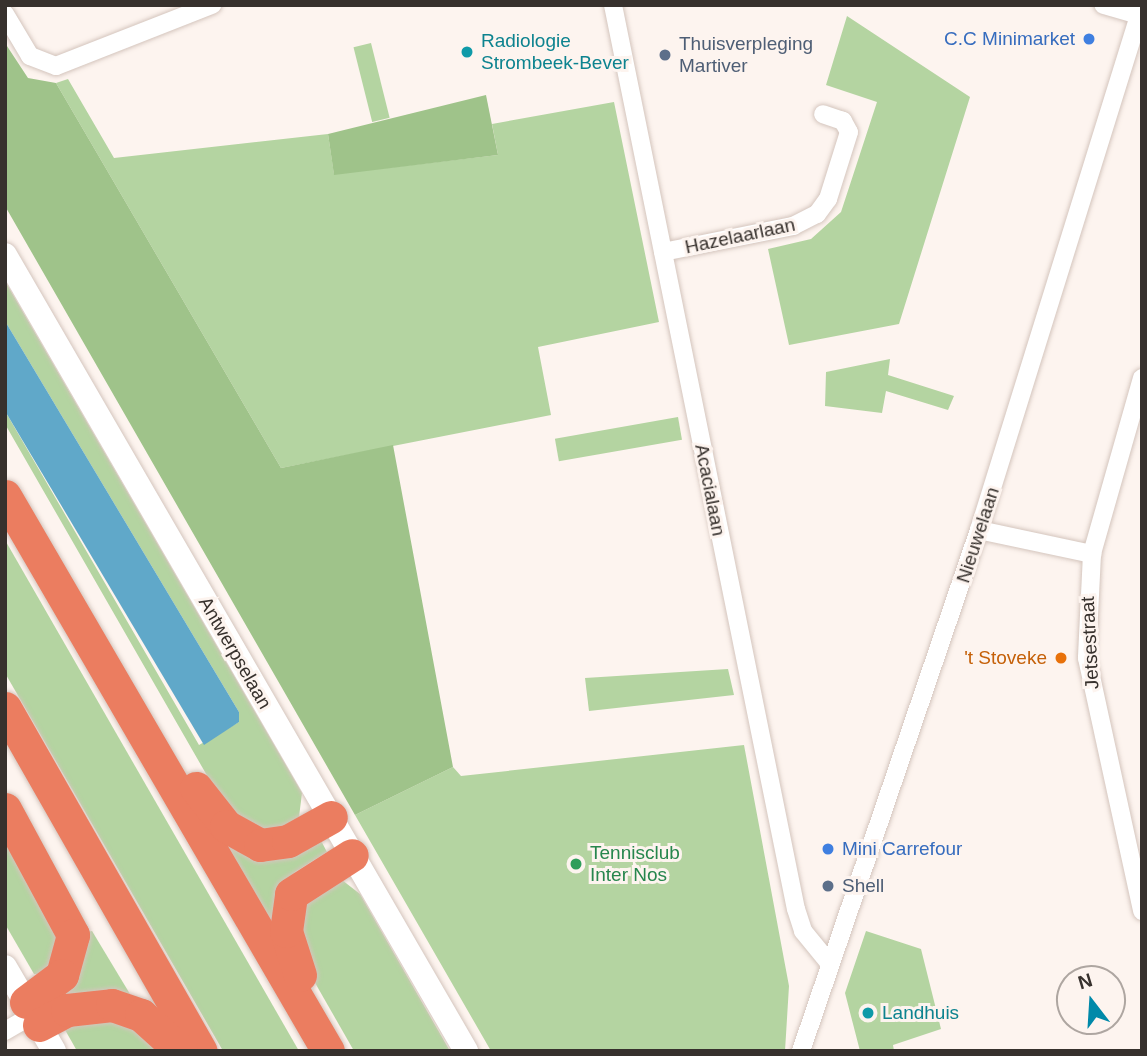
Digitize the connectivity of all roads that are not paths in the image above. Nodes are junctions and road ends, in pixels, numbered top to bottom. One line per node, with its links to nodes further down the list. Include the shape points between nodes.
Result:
1 (212, 5): 4 (street, via 56,66 30,56)
2 (613, 5): 7 (street, Acacialaan)
3 (1103, 5): 5 (street)
4 (5, 14)
5 (1139, 20): 11 (street, Nieuwelaan)
6 (823, 114): 7 (street, Hazelaarlaan, via 843,121 849,132 828,199 817,214 793,226)
7 (663, 252): 19 (street, Acacialaan, via 796,909 803,931)
8 (5, 255): 16 (main road, Antwerpselaan)
9 (1142, 378): 13 (street, Jetsestraat)
10 (5, 496): 12 (highway)
11 (979, 530): 13 (street); 19 (street, Nieuwelaan)
12 (28, 536): 16 (highway, via 226,826 248,841 275,844); 25 (highway)
13 (1092, 554): 18 (street, Jetsestraat, via 1088,673)
14 (5, 708): 24 (highway)
15 (5, 809): 21 (highway, via 73,935 62,975)
16 (331, 817): 17 (main road, Antwerpselaan)
17 (352, 855): 26 (highway, via 295,887 285,916 292,955); 27 (main road, Antwerpselaan)
18 (1142, 911)
19 (830, 964): 28 (street, Nieuwelaan)
20 (5, 967): 21 (main road)
21 (38, 1023): 22 (street); 23 (highway, via 67,1010 112,1004 152,1023)
22 (5, 1031)
23 (181, 1051)
24 (201, 1051)
25 (328, 1051)
26 (334, 1051)
27 (466, 1051)
28 (801, 1051)

